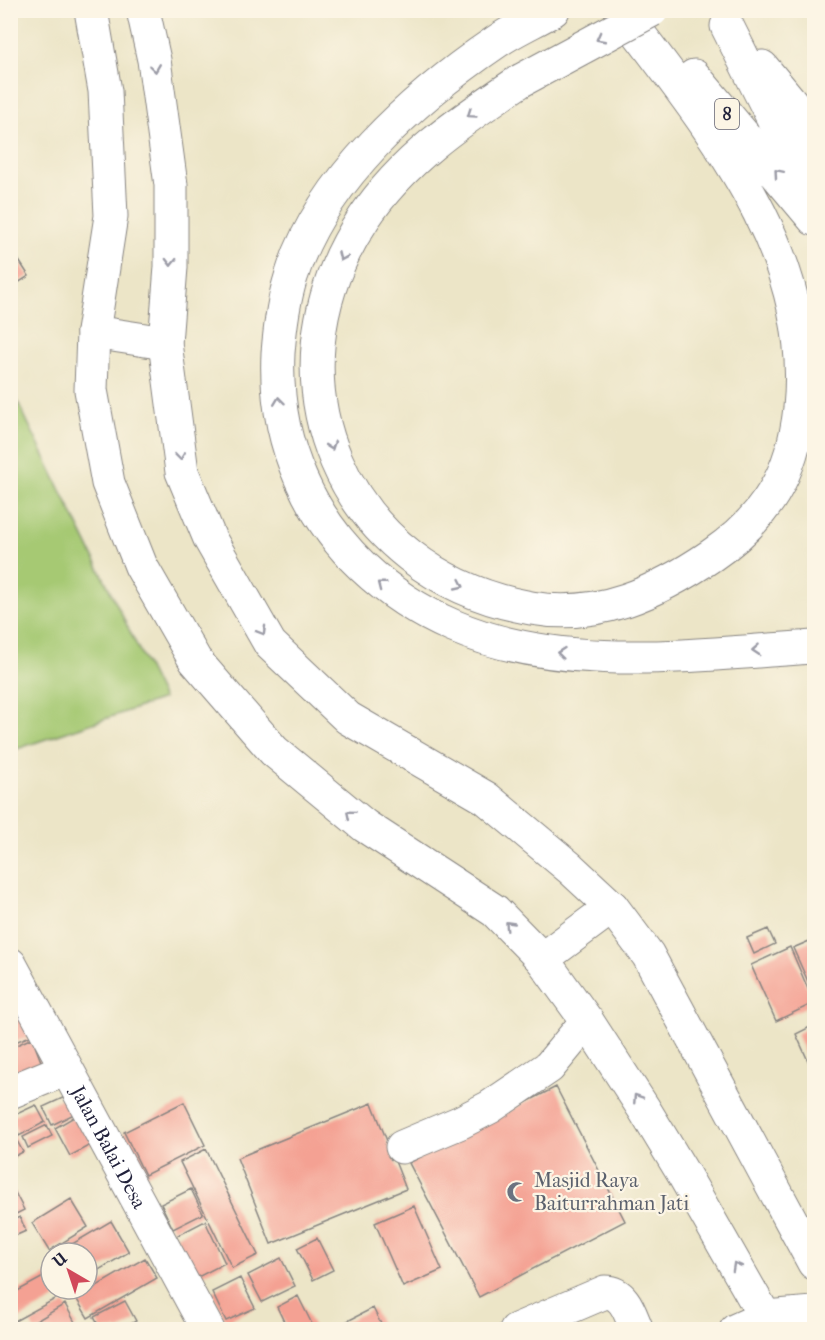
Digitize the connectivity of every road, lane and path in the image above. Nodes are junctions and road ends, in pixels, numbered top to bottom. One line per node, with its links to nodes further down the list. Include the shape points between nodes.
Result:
1 (91, 10): 11 (main road, via 105,91 111,216)
2 (143, 10): 12 (main road, one-way to 12, via 171,185 171,267)
3 (553, 10): 13 (main road, one-way to 3, via 629,656 546,651 485,638 427,614 370,576 336,538 295,467 285,432 277,374 283,309 299,256 331,199 367,151 444,80 498,40)
4 (621, 10): 6 (main road, one-way to 4, bridge, via 520,81 428,146 382,192 346,247 334,275 318,336 318,396 332,450 358,501 390,538 452,581 477,593 536,609 591,609 618,604 665,585 717,552 760,512 776,490 796,434 802,353 794,300 784,268 735,170 691,103)
5 (638, 10): 10 (main road, 8, one-way to 5)
6 (652, 10)
7 (721, 18): 8 (main road); 9 (main road, via 775,123)
8 (814, 130)
9 (814, 173)
10 (814, 219)
11 (93, 332): 12 (main road); 15 (main road, one-way to 11, via 495,911 365,826 274,751 195,660 141,566 108,483 91,390)
12 (165, 343): 14 (main road, one-way to 14, via 182,472 210,539 270,644 348,718 486,798)
13 (814, 647)
14 (612, 907): 15 (main road); 21 (main road, via 648,955)
15 (542, 959): 17 (main road)
16 (10, 964): 18 (main road, Jalan Balai Desa)
17 (587, 1021): 20 (main road, via 549,1067 490,1107); 23 (main road, one-way to 17)
18 (66, 1069): 19 (main road); 24 (main road, Jalan Balai Desa)
19 (10, 1092)
20 (402, 1146)
21 (814, 1263)
22 (814, 1315): 23 (main road)
23 (773, 1323): 27 (main road)
24 (208, 1329)
25 (516, 1329): 26 (main road, via 605,1292 621,1297)
26 (637, 1329)
27 (736, 1329)

